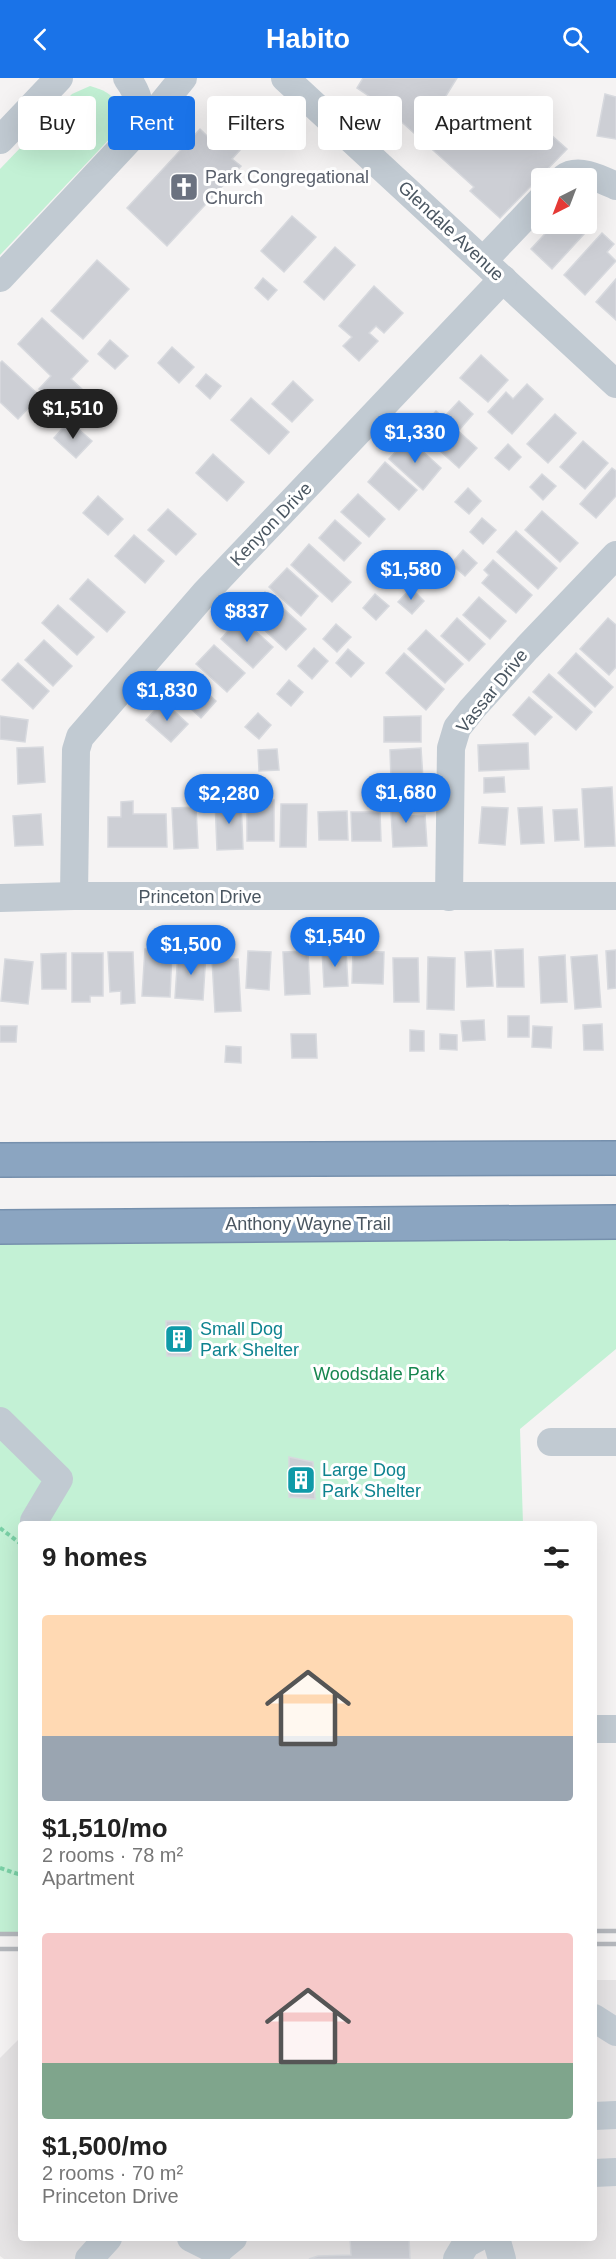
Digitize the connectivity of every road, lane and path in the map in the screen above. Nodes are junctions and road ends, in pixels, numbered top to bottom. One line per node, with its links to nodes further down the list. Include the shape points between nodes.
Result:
1 (59, 78): 7 (street)
2 (127, 78): 5 (street)
3 (183, 78): 6 (street)
4 (285, 78): 12 (street, Glendale Avenue)
5 (138, 96)
6 (168, 96)
7 (0, 140)
8 (120, 150): 13 (street)
9 (597, 178): 10 (street)
10 (616, 186)
11 (531, 216): 12 (street, Kenyon Drive)
12 (494, 270): 14 (street, Glendale Avenue); 16 (street, Kenyon Drive, via 80,737 76,750)
13 (0, 278)
14 (616, 384)
15 (616, 555): 18 (street, Vassar Drive, via 457,728 451,748)
16 (74, 896): 18 (street, Princeton Drive); 19 (street, Princeton Drive)
17 (616, 896): 18 (street, Princeton Drive)
18 (449, 897)
19 (0, 898)
20 (616, 1158): 21 (highway)
21 (0, 1160)
22 (616, 1222): 23 (highway, Anthony Wayne Trail)
23 (0, 1227)
24 (0, 1421): 27 (street, via 60,1479)
25 (551, 1442): 26 (street)
26 (616, 1442)
27 (34, 1521)
28 (0, 1528): 29 (path)
29 (18, 1531)
30 (597, 1729): 31 (street)
31 (616, 1729)
32 (0, 1868): 33 (path)
33 (18, 1874)
34 (597, 2020): 35 (street)
35 (616, 2032)
36 (616, 2115): 37 (street)
37 (597, 2116)
38 (616, 2172): 39 (street)
39 (597, 2173)
40 (105, 2241): 45 (street)
41 (199, 2241): 44 (street)
42 (472, 2241): 46 (street)
43 (497, 2241): 47 (street)
44 (222, 2249)
45 (89, 2259)
46 (458, 2259)
47 (502, 2259)

